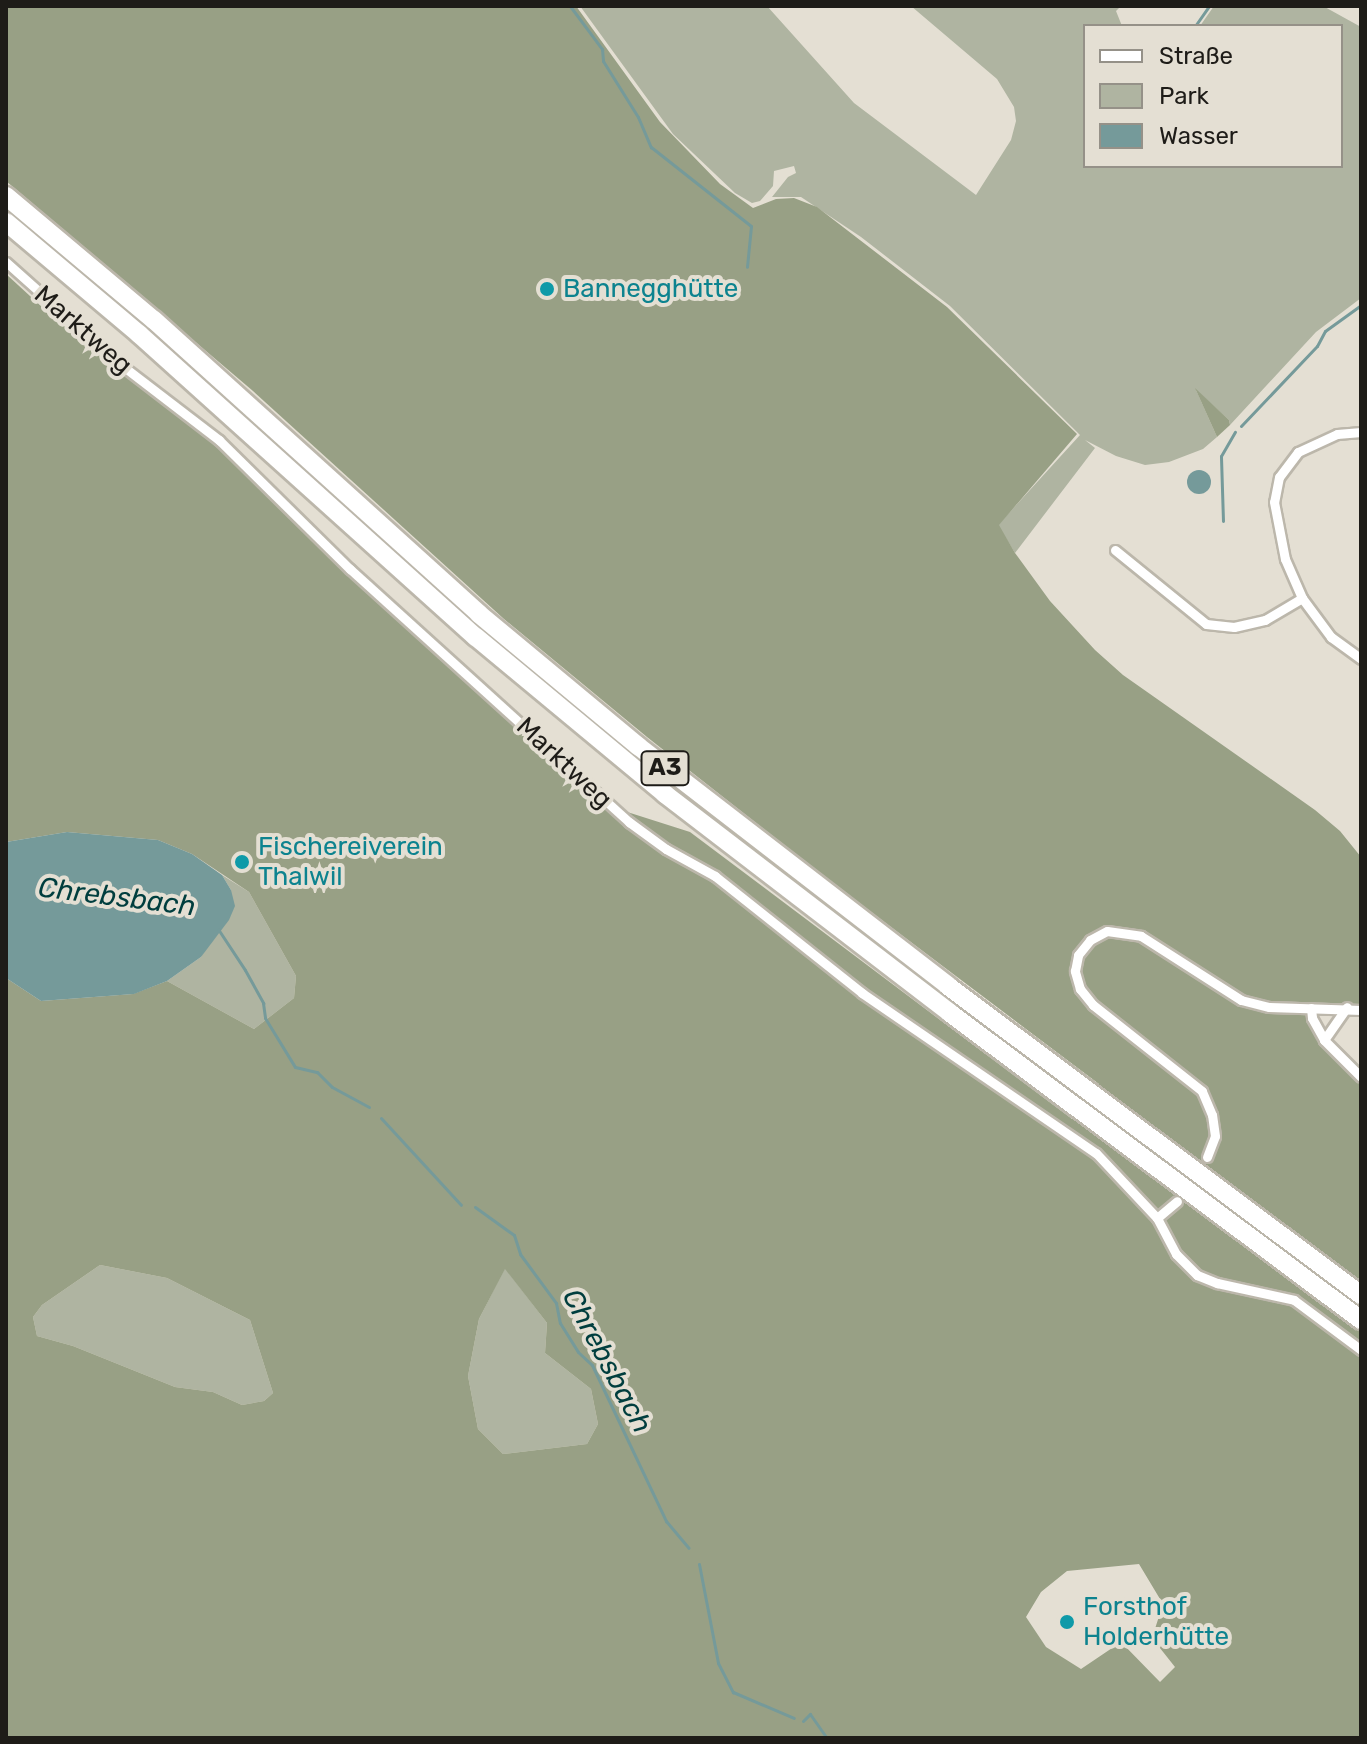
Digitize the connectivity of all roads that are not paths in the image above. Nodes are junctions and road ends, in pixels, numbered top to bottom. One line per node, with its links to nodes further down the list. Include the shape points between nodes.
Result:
1 (6, 196): 16 (highway, A3, via 154,320 479,614 638,746)
2 (6, 222): 17 (highway, A3, via 190,379 476,637 665,794)
3 (6, 262): 15 (street, Marktweg, via 120,364 219,440 350,569 623,817 653,841 715,876 862,993 1096,1153)
4 (1361, 432): 6 (street, via 1337,434 1308,446 1279,477 1274,502 1278,533)
5 (1115, 550): 6 (street, via 1206,624 1234,627 1265,620)
6 (1302, 598): 7 (street, via 1331,637)
7 (1361, 659)
8 (1347, 1007): 9 (street); 10 (street); 11 (street)
9 (1311, 1008): 11 (street); 13 (street, via 1241,1000 1141,936 1123,931 1107,931 1090,940 1078,955 1080,989 1093,1005 1202,1091 1215,1136)
10 (1361, 1010)
11 (1324, 1040): 12 (street)
12 (1361, 1077)
13 (1207, 1157)
14 (1177, 1201): 15 (street)
15 (1157, 1218): 18 (street, Marktweg, via 1176,1254 1197,1275 1294,1300)
16 (1361, 1295)
17 (1361, 1320)
18 (1361, 1350)

